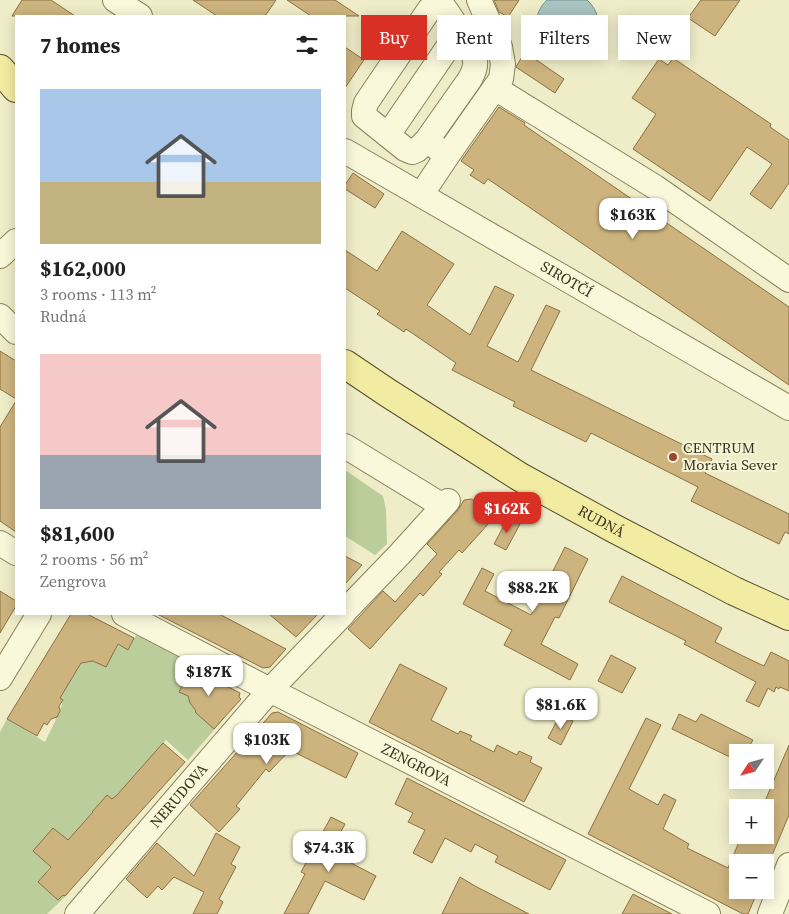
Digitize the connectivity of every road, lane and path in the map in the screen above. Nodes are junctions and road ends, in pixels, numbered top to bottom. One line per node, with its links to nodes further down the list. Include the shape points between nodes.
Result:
1 (115, 0): 3 (street)
2 (479, 0): 9 (street, via 500,47 503,64 501,79)
3 (138, 15)
4 (450, 15): 10 (street, via 442,6 434,5 429,10 366,103 364,116)
5 (439, 60): 10 (street)
6 (475, 60): 11 (street, via 470,80)
7 (0, 69): 8 (main road)
8 (15, 87)
9 (495, 88): 13 (street); 15 (street, via 655,187)
10 (388, 135): 11 (street, via 412,152)
11 (427, 140): 13 (street)
12 (346, 152): 14 (street, SIROTČÍ)
13 (447, 156): 14 (street)
14 (421, 195): 19 (street, SIROTČÍ)
15 (789, 280)
16 (0, 316): 17 (street)
17 (15, 331)
18 (346, 365): 27 (main road, RUDNÁ, via 520,477 717,582)
19 (789, 408)
20 (346, 447): 23 (street, NERUDOVA, via 445,504)
21 (0, 543): 22 (street)
22 (15, 552)
23 (346, 611)
24 (38, 615): 28 (street)
25 (126, 615): 29 (street, ZENGROVA)
26 (342, 615): 29 (street, NERUDOVA)
27 (789, 616)
28 (0, 678)
29 (270, 690): 31 (street, NERUDOVA); 32 (street, ZENGROVA)
30 (789, 865): 33 (street)
31 (77, 914)
32 (708, 914)
33 (770, 914)

